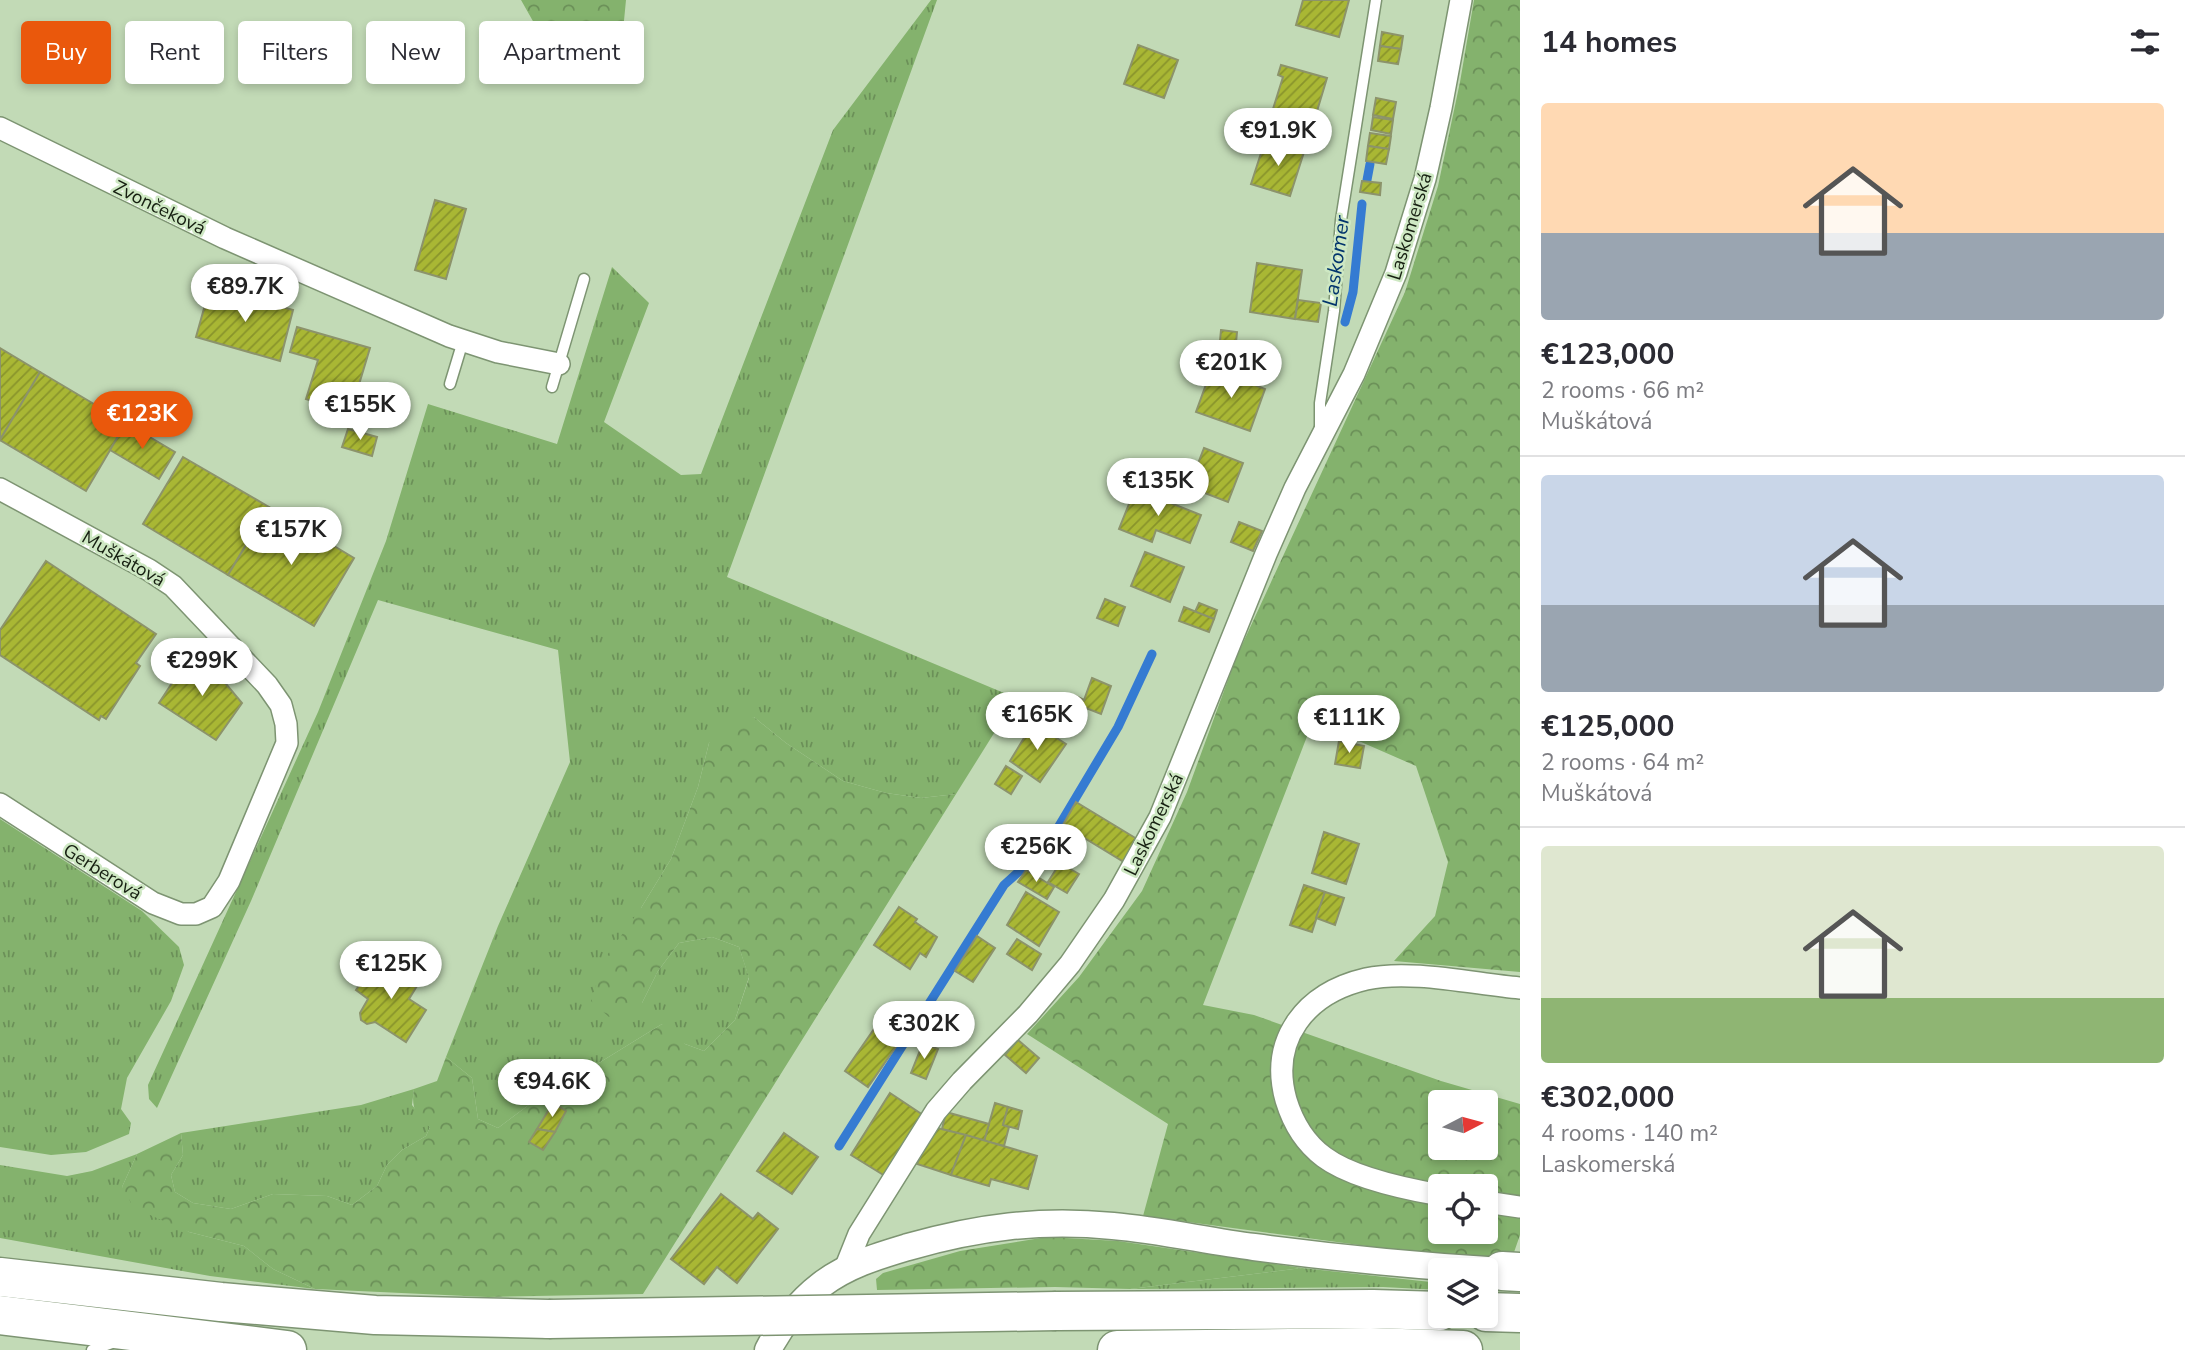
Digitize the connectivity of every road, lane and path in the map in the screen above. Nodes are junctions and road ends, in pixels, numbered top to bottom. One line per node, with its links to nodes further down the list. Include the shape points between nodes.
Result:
1 (1376, 0): 9 (lane, Laskomerská, via 1340,229 1333,321 1320,403)
2 (1461, 0): 9 (street, Laskomerská, via 1431,155 1406,243 1378,320)
3 (0, 128): 5 (street, Zvončeková, via 236,243)
4 (584, 279): 6 (lane)
5 (463, 341): 6 (street, Zvončeková); 7 (lane)
6 (559, 364): 8 (lane)
7 (450, 384)
8 (552, 387)
9 (1320, 441): 17 (street, Laskomerská, via 1266,554 1170,795 1137,861 1094,931 1050,989 936,1111 859,1234)
10 (0, 489): 12 (street, Muškátová, via 173,586 281,705 287,743 229,881)
11 (0, 804): 12 (street, Gerberová, via 153,903 181,914)
12 (212, 907)
13 (1520, 988): 14 (street, via 1427,978 1367,978 1319,999 1290,1035 1281,1059 1282,1084 1303,1138 1325,1158 1352,1172)
14 (1428, 1192)
15 (1498, 1204): 16 (street)
16 (1520, 1207)
17 (845, 1269): 18 (street, via 886,1253 1024,1223 1114,1226 1392,1265); 27 (street, via 795,1310)
18 (1511, 1272)
19 (26, 1277): 20 (highway, bridge, via 375,1315 550,1319)
20 (1428, 1311)
21 (1498, 1312): 22 (highway)
22 (1520, 1313)
23 (0, 1315): 24 (highway)
24 (143, 1332): 25 (lane); 26 (highway)
25 (92, 1350)
26 (288, 1350)
27 (768, 1350)
28 (1117, 1350): 29 (highway)
29 (1463, 1350)

